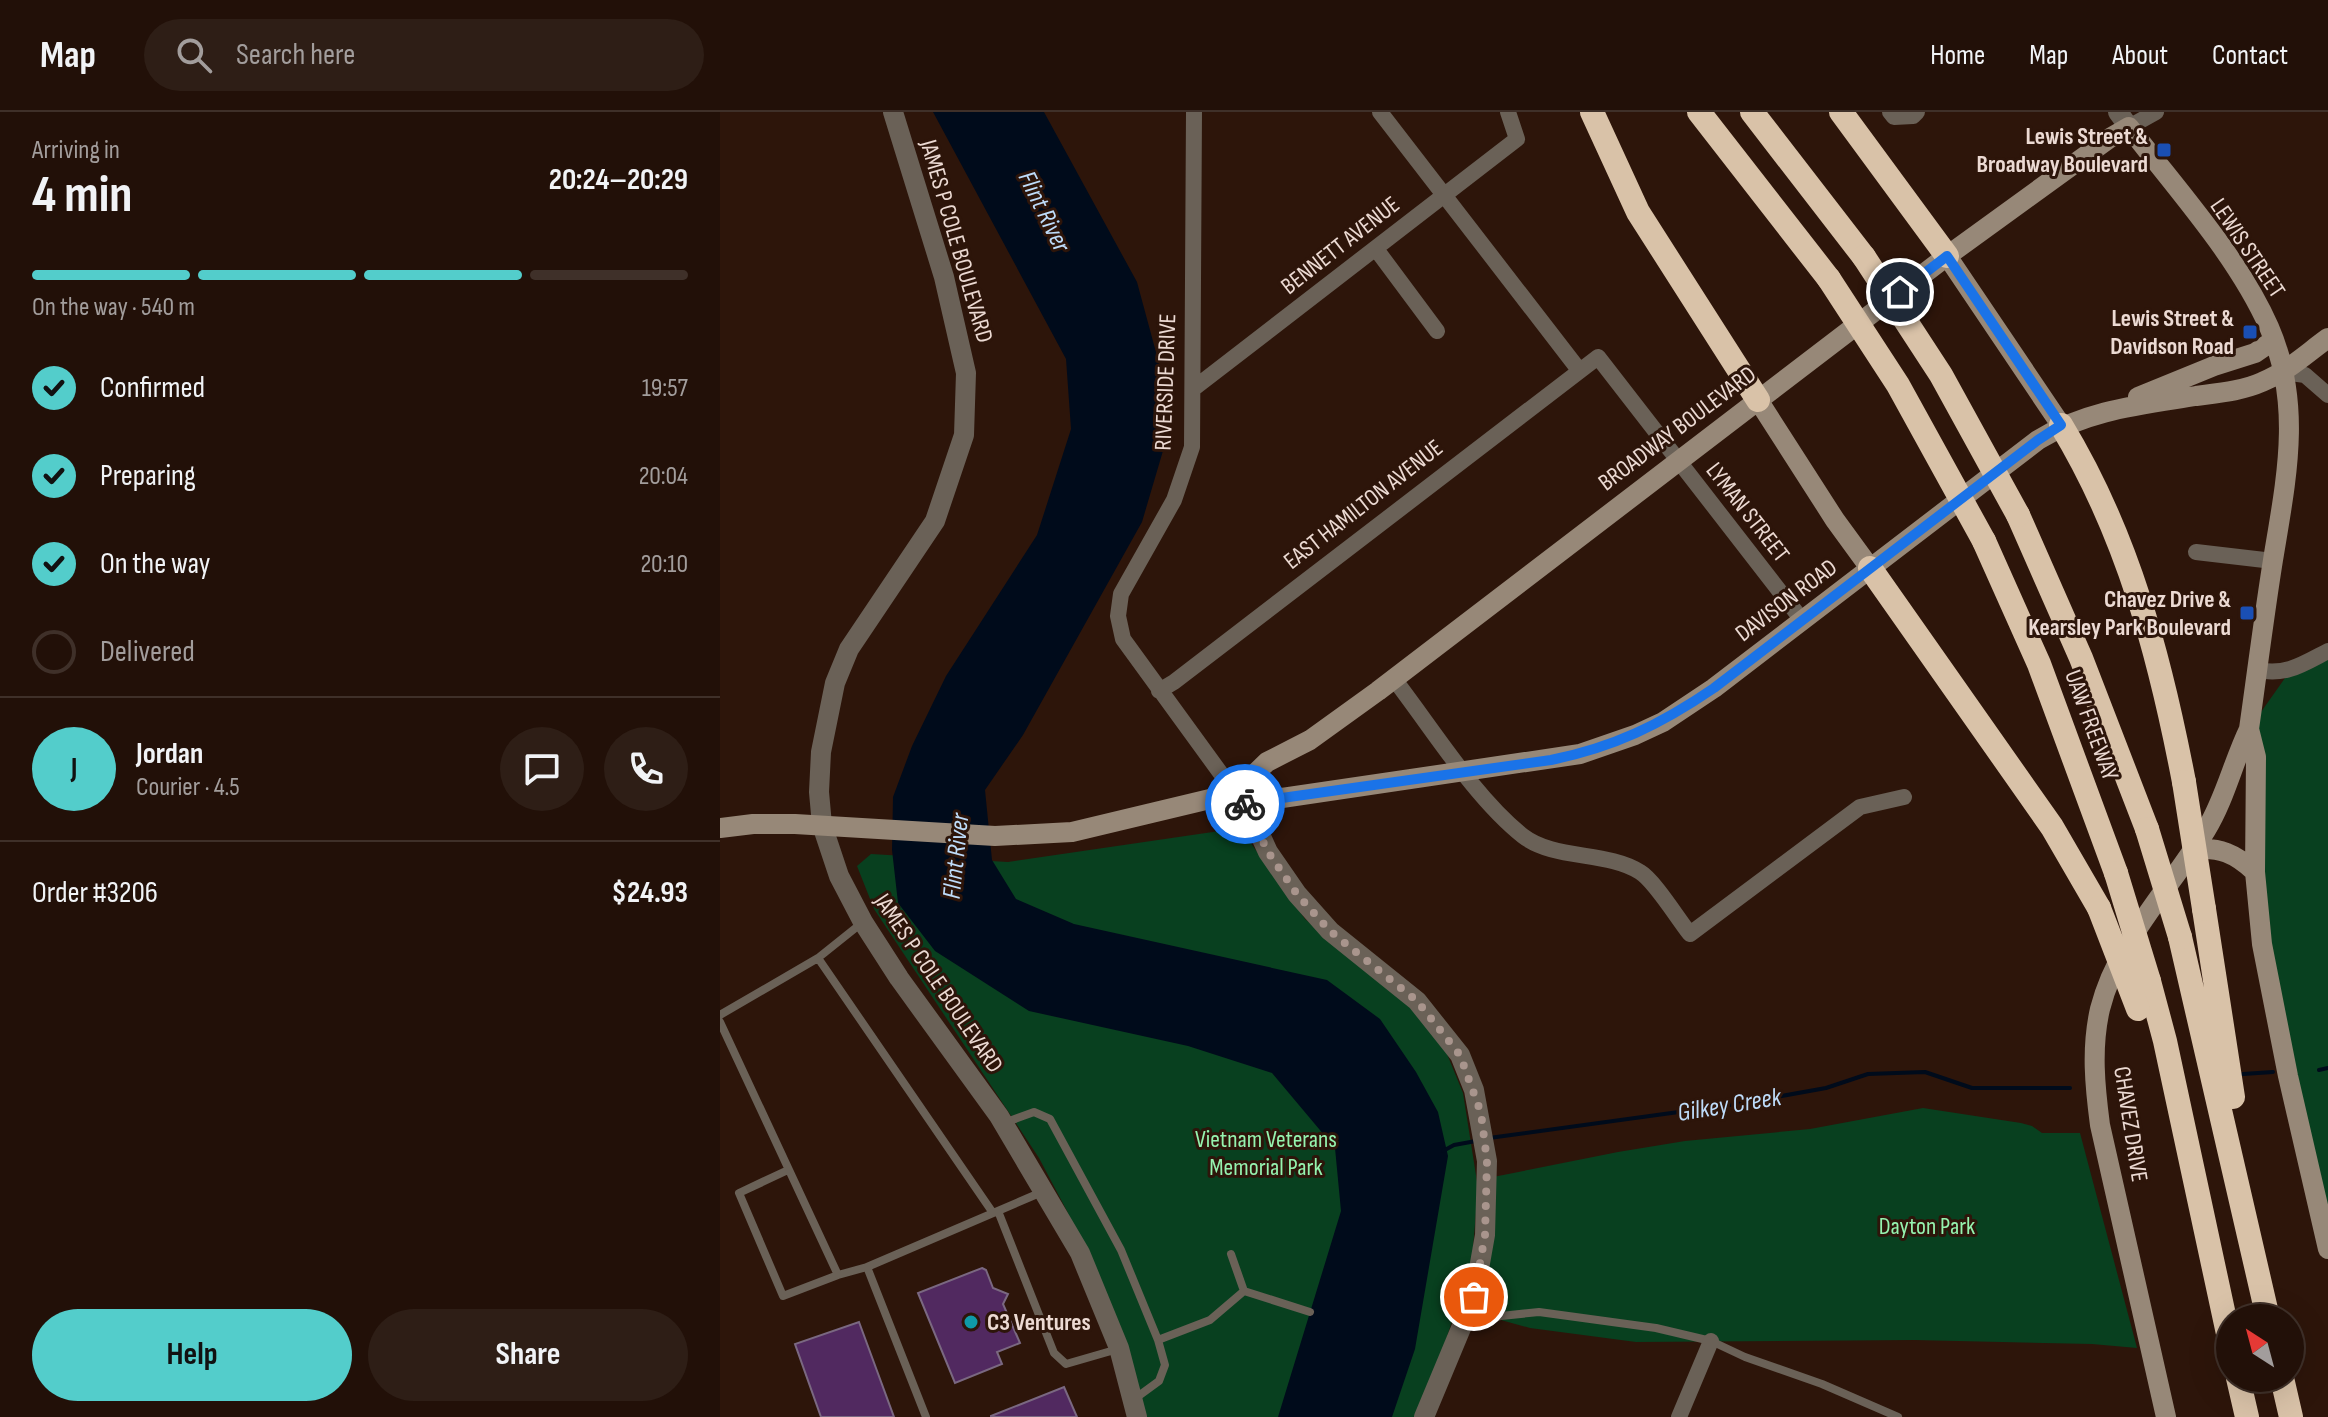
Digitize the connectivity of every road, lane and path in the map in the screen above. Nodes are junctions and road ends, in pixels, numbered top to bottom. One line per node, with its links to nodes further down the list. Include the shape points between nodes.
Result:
1 (893, 112): 40 (street, JAMES P COLE BOULEVARD, via 944,277 966,373 964,435 935,521 849,649 835,683 821,752)
2 (1194, 112): 22 (street, RIVERSIDE DRIVE)
3 (1380, 112): 13 (street)
4 (1508, 112): 13 (street, BENNETT AVENUE, via 1517,139)
5 (1592, 112): 24 (highway, via 1638,212)
6 (1699, 112): 49 (highway, UAW FREEWAY, bridge, via 1829,279 1898,385 1984,541 2039,664 2116,873 2165,1041)
7 (1752, 112): 53 (highway, UAW FREEWAY, bridge, via 1864,257 1941,375 2018,515 2147,829 2180,937)
8 (1841, 112): 15 (highway)
9 (1917, 112): 11 (street)
10 (2156, 112): 12 (street, BROADWAY BOULEVARD)
11 (1892, 115)
12 (2124, 120): 15 (main road, BROADWAY BOULEVARD, via 2110,138); 18 (main road, LEWIS STREET, via 2241,276)
13 (1444, 194): 14 (street, BENNETT AVENUE); 20 (street)
14 (1376, 249): 16 (street); 22 (street, BENNETT AVENUE)
15 (1947, 256): 24 (main road, BROADWAY BOULEVARD); 26 (main road)
16 (1437, 331)
17 (2328, 338): 21 (main road, DAVISON ROAD)
18 (2274, 340): 21 (main road, LEWIS STREET); 25 (main road, via 2255,353)
19 (1598, 357): 20 (street, EAST HAMILTON AVENUE); 27 (street, LYMAN STREET)
20 (1579, 370): 35 (street, EAST HAMILTON AVENUE)
21 (2283, 372): 23 (street, via 2305,375); 25 (main road, DAVISON ROAD, via 2220,393); 29 (main road, LEWIS STREET, via 2290,448)
22 (1193, 389): 35 (street, RIVERSIDE DRIVE, via 1192,447 1174,500 1121,594 1118,616 1123,639)
23 (2328, 395)
24 (1758, 400): 27 (main road, BROADWAY BOULEVARD); 30 (main road)
25 (2107, 410): 26 (main road, DAVISON ROAD)
26 (2061, 425): 30 (main road, DAVISON ROAD); 53 (highway, bridge, via 2105,507 2140,599 2168,700 2226,1045)
27 (1677, 461): 31 (street, LYMAN STREET); 34 (main road, BROADWAY BOULEVARD)
28 (2196, 552): 29 (street)
29 (2273, 561): 33 (main road, LEWIS STREET)
30 (1870, 568): 31 (main road, DAVISON ROAD); 49 (highway, bridge, via 2052,827 2099,908)
31 (1802, 620): 37 (main road, DAVISON ROAD, via 1714,688 1635,735 1580,754)
32 (2328, 651): 33 (street, via 2290,671)
33 (2258, 670): 36 (main road, CHAVEZ DRIVE)
34 (1394, 679): 37 (street); 38 (main road, BROADWAY BOULEVARD, via 1310,740 1267,762)
35 (1159, 691): 38 (street, RIVERSIDE DRIVE)
36 (2249, 729): 42 (main road, CHAVEZ DRIVE, via 2216,812); 43 (main road, CHAVEZ DRIVE, via 2256,757)
37 (1465, 772): 38 (main road, DAVISON ROAD, via 1282,798); 39 (street, via 1525,838 1643,873 1690,934 1860,807)
38 (1235, 793): 40 (main road, via 1072,832 995,836); 62 (street, via 1297,894 1330,931 1417,1001 1460,1055 1481,1113 1487,1161 1485,1235 1474,1297)
39 (1904, 797)
40 (822, 825): 41 (main road); 44 (street, JAMES P COLE BOULEVARD, via 839,876)
41 (720, 828)
42 (2192, 850): 43 (main road, via 2229,852); 73 (main road, CHAVEZ DRIVE, via 2137,929 2107,987 2095,1062 2100,1125)
43 (2255, 872): 54 (main road, CHAVEZ DRIVE, via 2267,980)
44 (863, 922): 45 (lane); 48 (street, JAMES P COLE BOULEVARD)
45 (818, 958): 46 (lane); 52 (lane)
46 (720, 1015)
47 (720, 1022): 50 (lane)
48 (1003, 1123): 51 (street, JAMES P COLE BOULEVARD); 63 (lane, via 1034,1112 1050,1119 1121,1250)
49 (2184, 1139): 59 (highway, UAW FREEWAY)
50 (788, 1170): 57 (lane); 57 (lane, via 739,1193 783,1296)
51 (1043, 1192): 52 (lane); 65 (street, JAMES P COLE BOULEVARD, via 1080,1253)
52 (996, 1212): 56 (lane); 65 (lane, via 1054,1353 1066,1364)
53 (2251, 1243): 60 (highway, UAW FREEWAY)
54 (2328, 1249)
55 (1231, 1254): 58 (lane)
56 (867, 1267): 57 (lane); 69 (lane)
57 (838, 1275)
58 (1244, 1291): 61 (lane); 63 (lane, via 1210,1320)
59 (2221, 1304)
60 (2265, 1304)
61 (1310, 1312)
62 (1461, 1328): 64 (lane, via 1539,1312); 70 (street)
63 (1158, 1340): 68 (lane, via 1165,1365 1159,1381)
64 (1711, 1341): 71 (street); 72 (lane)
65 (1119, 1348): 68 (street, JAMES P COLE BOULEVARD)
66 (2241, 1392): 74 (highway)
67 (2285, 1392): 75 (highway)
68 (1135, 1409)
69 (926, 1417)
70 (1424, 1417)
71 (1679, 1417)
72 (1898, 1417)
73 (2166, 1417)
74 (2247, 1417)
75 (2291, 1417)

